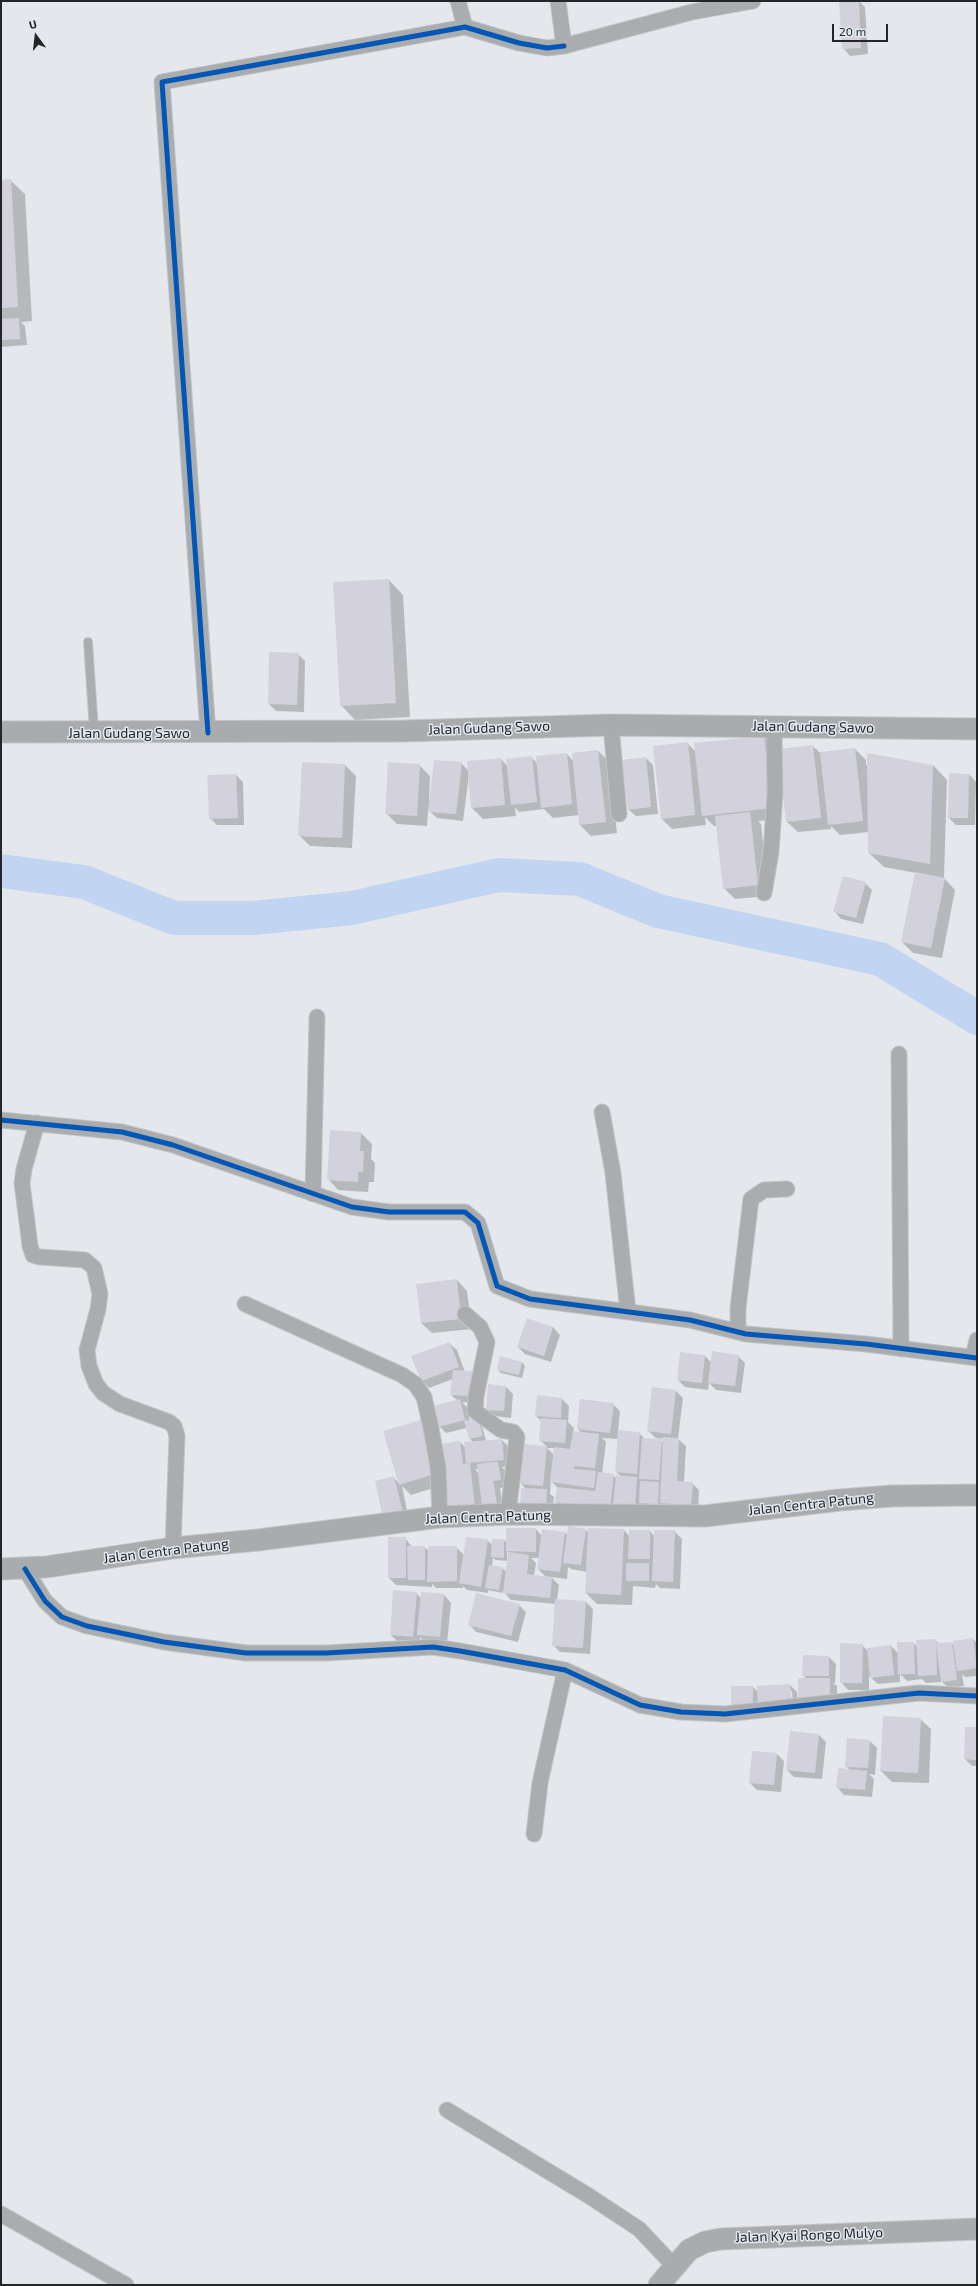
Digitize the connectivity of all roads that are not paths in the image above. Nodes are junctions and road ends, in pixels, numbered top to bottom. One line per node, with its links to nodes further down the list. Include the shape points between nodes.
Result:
1 (458, 1): 4 (street)
2 (558, 1): 5 (street)
3 (753, 1): 5 (street, via 692,12)
4 (465, 27): 5 (street, via 519,43 547,48); 12 (street, via 162,82)
5 (564, 46)
6 (88, 642): 11 (lane)
7 (611, 725): 8 (street, Jalan Gudang Sawo); 12 (street, Jalan Gudang Sawo); 13 (street)
8 (774, 727): 9 (street, Jalan Gudang Sawo); 14 (street, via 775,793 771,852)
9 (977, 729)
10 (1, 732): 11 (street, Jalan Gudang Sawo)
11 (94, 733): 12 (street, Jalan Gudang Sawo)
12 (208, 733)
13 (619, 814)
14 (764, 893)
15 (317, 1017): 21 (street)
16 (899, 1054): 27 (street)
17 (602, 1112): 23 (street, via 615,1194)
18 (1, 1120): 19 (street)
19 (36, 1123): 21 (street, via 122,1132 173,1144); 32 (street, via 22,1183 30,1246 33,1255 85,1260 94,1268 100,1294 87,1350 89,1366 96,1384 103,1393 120,1404 174,1426 177,1436)
20 (787, 1189): 25 (street, via 764,1190 751,1199 738,1308)
21 (313, 1194): 23 (street, via 352,1207 389,1212 465,1212 478,1223 497,1286 530,1299)
22 (245, 1304): 31 (street, via 402,1375 415,1384 424,1397 438,1467)
23 (628, 1312): 25 (street, via 690,1320)
24 (465, 1314): 30 (street, via 480,1328 487,1342 476,1396 476,1411 501,1430 513,1432 517,1437)
25 (738, 1332): 27 (street)
26 (977, 1340): 28 (street)
27 (900, 1349): 28 (street)
28 (975, 1358)
29 (977, 1495): 30 (street, Jalan Centra Patung, via 892,1496 840,1500 705,1516)
30 (508, 1514): 31 (street, Jalan Centra Patung)
31 (440, 1517): 32 (street, Jalan Centra Patung)
32 (173, 1548): 34 (street, Jalan Centra Patung)
33 (1, 1569): 34 (street, Jalan Centra Patung)
34 (25, 1569): 35 (street, via 45,1601 62,1617 87,1626 164,1642 246,1653 326,1653 433,1647)
35 (565, 1670): 36 (street, via 640,1705 681,1712 725,1714 919,1693); 37 (street, via 540,1783)
36 (977, 1696)
37 (534, 1834)
38 (447, 2110): 41 (street, via 639,2229)
39 (1, 2214): 42 (street)
40 (977, 2229): 41 (street, Jalan Kyai Rongo Mulyo, via 721,2239 705,2242 690,2250)
41 (674, 2266): 43 (street, Jalan Kyai Rongo Mulyo)
42 (126, 2285)
43 (659, 2285)

